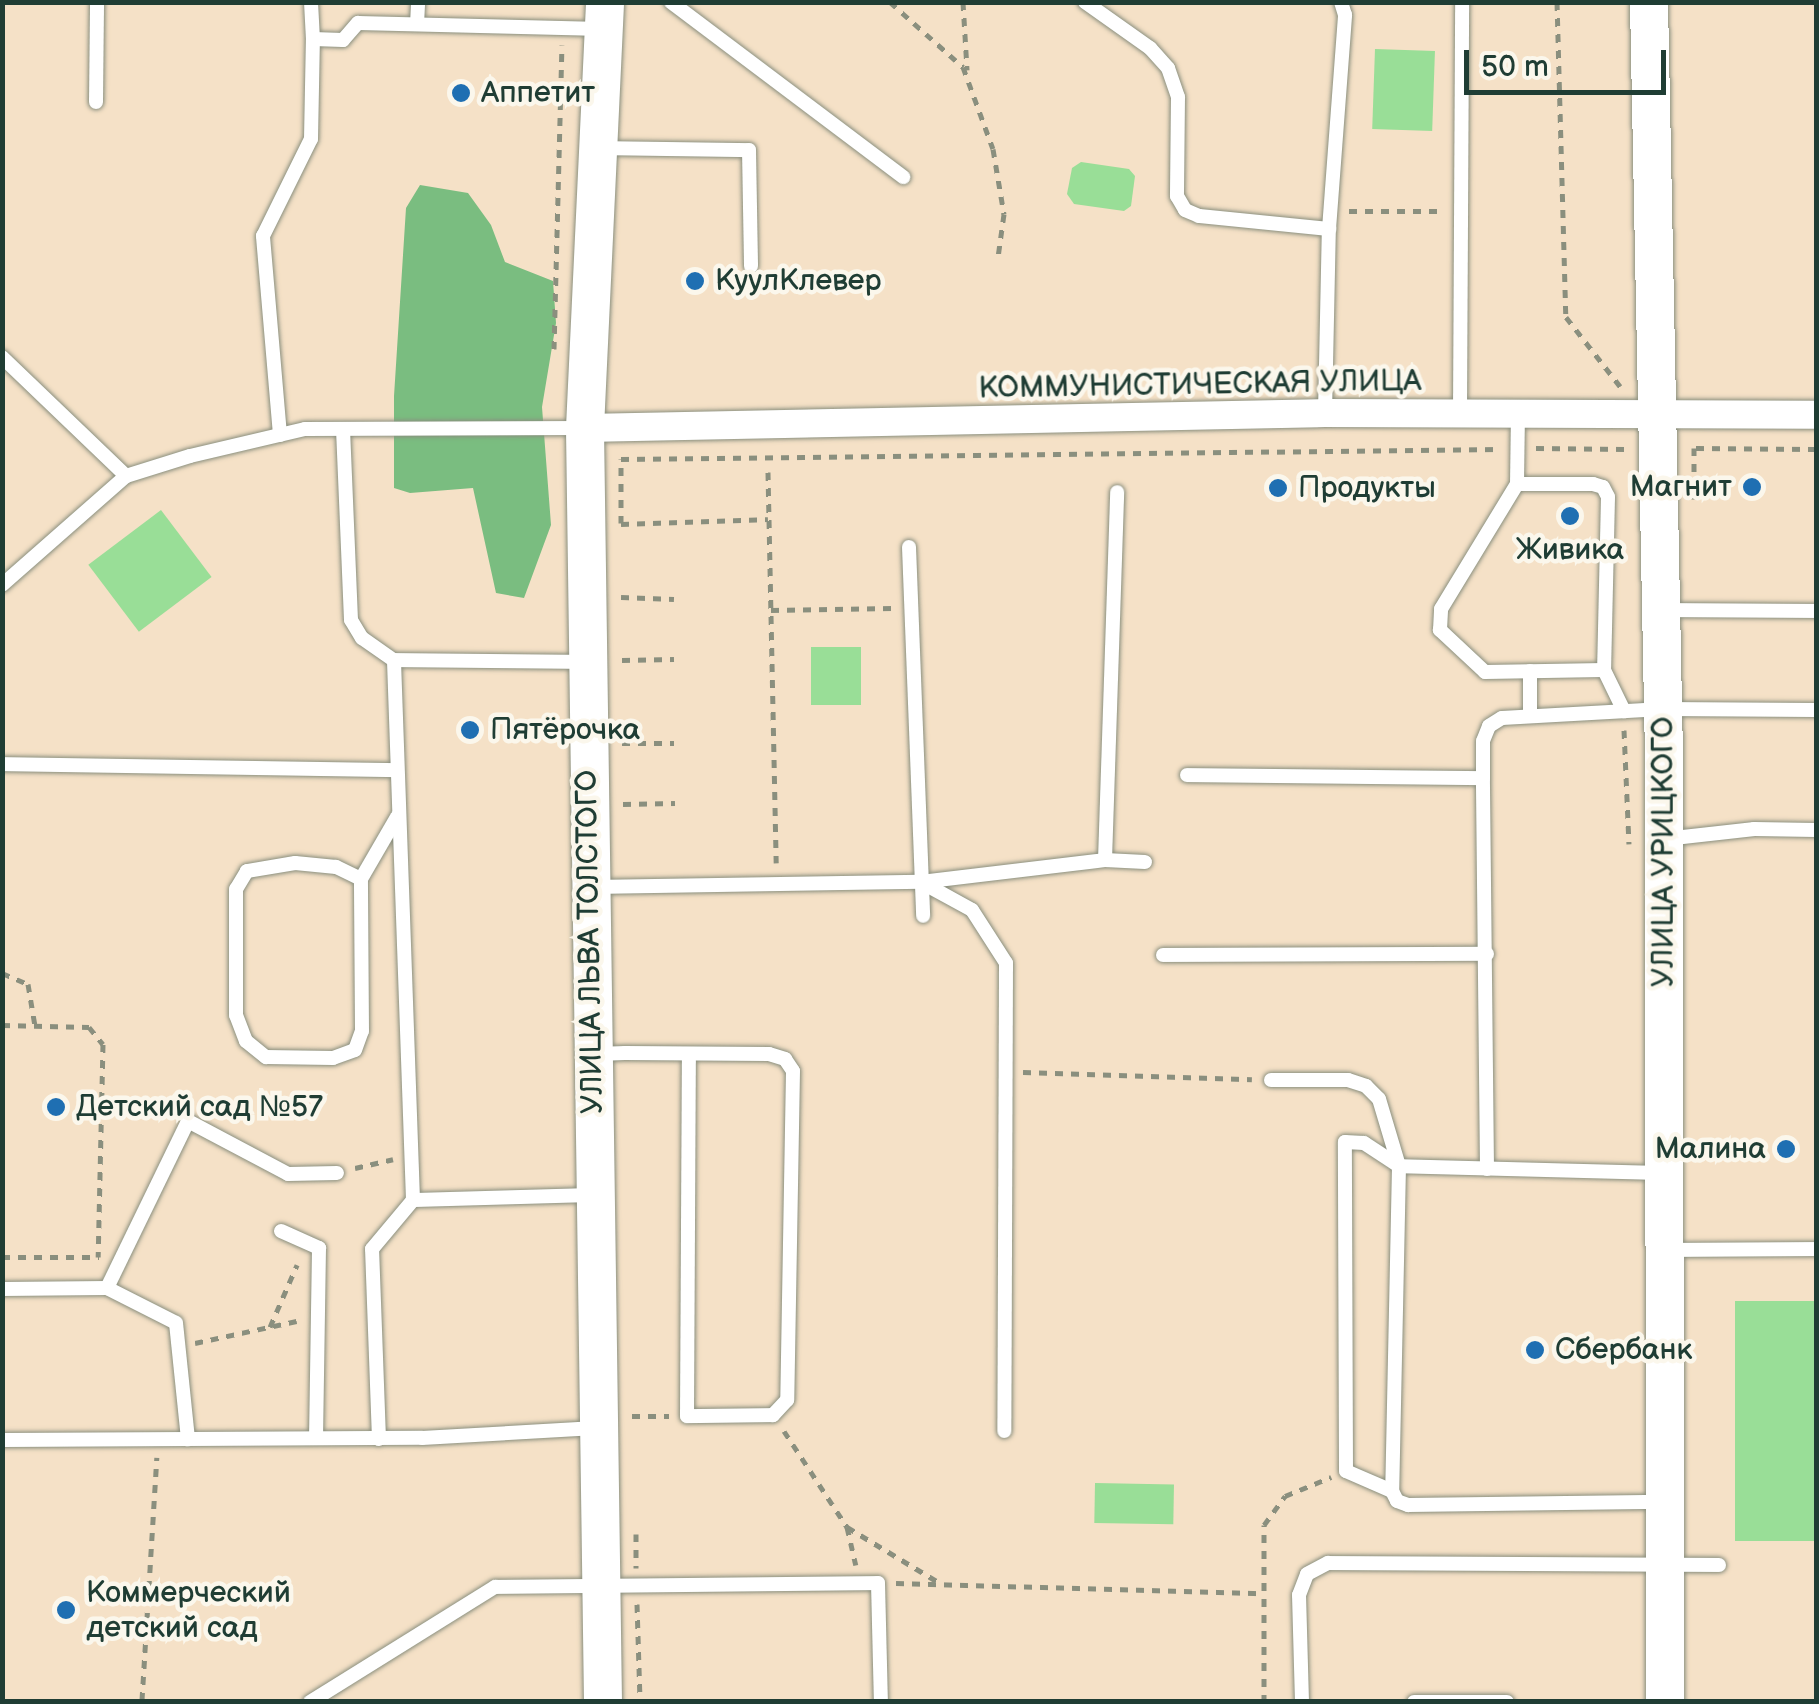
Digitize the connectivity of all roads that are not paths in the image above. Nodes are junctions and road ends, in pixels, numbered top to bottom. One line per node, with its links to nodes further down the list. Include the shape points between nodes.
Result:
1 (97, 2): 12 (lane)
2 (311, 2): 11 (lane)
3 (418, 2): 10 (lane)
4 (672, 2): 14 (lane)
5 (1084, 2): 15 (lane, via 1168,68 1178,97 1177,196 1185,210)
6 (1341, 2): 15 (lane)
7 (1462, 2): 19 (lane)
8 (1649, 2): 21 (street, УЛИЦА УРИЦКОГО)
9 (604, 16): 10 (lane, via 563,28); 13 (street, УЛИЦА ЛЬВА ТОЛСТОГО)
10 (417, 24): 11 (lane, via 358,23 343,40)
11 (313, 39): 25 (lane, via 310,139 263,236)
12 (96, 102)
13 (596, 148): 16 (lane, via 748,150); 23 (street, УЛИЦА ЛЬВА ТОЛСТОГО)
14 (902, 176)
15 (1330, 229): 18 (lane)
16 (751, 266)
17 (2, 357): 26 (lane)
18 (1326, 414): 19 (street, КОММУНИСТИЧЕСКАЯ УЛИЦА); 23 (street, КОММУНИСТИЧЕСКАЯ УЛИЦА)
19 (1460, 414): 20 (street, КОММУНИСТИЧЕСКАЯ УЛИЦА)
20 (1518, 414): 21 (street, КОММУНИСТИЧЕСКАЯ УЛИЦА); 27 (lane)
21 (1656, 415): 22 (street, КОММУНИСТИЧЕСКАЯ УЛИЦА); 31 (street, УЛИЦА УРИЦКОГО)
22 (1816, 415)
23 (585, 428): 24 (lane); 34 (street, УЛИЦА ЛЬВА ТОЛСТОГО)
24 (344, 429): 25 (lane); 33 (lane, via 351,620 362,638)
25 (280, 435): 26 (lane)
26 (126, 476): 30 (lane)
27 (1517, 484): 35 (lane, via 1604,487); 36 (lane, via 1441,609 1440,630 1484,672)
28 (1117, 492): 48 (lane)
29 (909, 547): 51 (lane)
30 (2, 585)
31 (1660, 610): 32 (lane); 37 (street, УЛИЦА УРИЦКОГО)
32 (1816, 611)
33 (394, 660): 34 (lane); 42 (lane)
34 (610, 666): 52 (street, УЛИЦА ЛЬВА ТОЛСТОГО)
35 (1604, 670): 36 (lane); 39 (lane)
36 (1530, 672): 40 (lane)
37 (1663, 709): 38 (lane); 39 (lane); 47 (street, УЛИЦА УРИЦКОГО)
38 (1816, 710)
39 (1624, 712): 40 (lane)
40 (1530, 716): 44 (lane, via 1489,726)
41 (2, 764): 42 (lane)
42 (395, 770): 45 (lane)
43 (1187, 775): 44 (lane)
44 (1483, 778): 54 (lane)
45 (397, 817): 50 (lane); 64 (lane)
46 (1816, 830): 47 (lane)
47 (1664, 838): 62 (street, УЛИЦА УРИЦКОГО)
48 (1105, 860): 49 (lane); 51 (lane)
49 (1145, 862)
50 (361, 880): 50 (lane, via 362,1031 355,1050 332,1058 266,1057 246,1041 236,1015 236,888 247,870 295,863 336,867)
51 (921, 882): 52 (lane); 53 (lane); 71 (lane, via 972,910 1006,963)
52 (589, 886): 56 (street, УЛИЦА ЛЬВА ТОЛСТОГО)
53 (923, 916)
54 (1487, 954): 55 (lane); 60 (lane)
55 (1163, 955)
56 (591, 1054): 57 (lane); 63 (street, УЛИЦА ЛЬВА ТОЛСТОГО)
57 (689, 1054): 57 (lane, via 687,1416 774,1416 787,1400 793,1071 786,1059 769,1054)
58 (1272, 1080): 59 (lane, via 1366,1086 1379,1099)
59 (1399, 1166): 60 (lane); 76 (lane); 76 (lane, via 1364,1144 1345,1142 1346,1470)
60 (1487, 1170): 62 (lane)
61 (337, 1173): 68 (lane, via 288,1174 188,1121)
62 (1665, 1173): 67 (street, УЛИЦА УРИЦКОГО)
63 (593, 1195): 64 (lane); 70 (street, УЛИЦА ЛЬВА ТОЛСТОГО)
64 (413, 1200): 74 (lane, via 372,1249)
65 (281, 1231): 73 (lane, via 319,1248)
66 (1816, 1249): 67 (lane)
67 (1665, 1250): 77 (street, УЛИЦА УРИЦКОГО)
68 (107, 1288): 69 (lane); 72 (lane, via 176,1324)
69 (2, 1289)
70 (615, 1431): 74 (lane); 80 (street, УЛИЦА ЛЬВА ТОЛСТОГО)
71 (1004, 1431)
72 (188, 1438): 73 (lane); 75 (lane)
73 (316, 1438): 74 (lane)
74 (379, 1438)
75 (2, 1440)
76 (1392, 1491): 77 (lane, via 1408,1505)
77 (1666, 1502): 78 (street, УЛИЦА УРИЦКОГО)
78 (1665, 1563): 79 (lane); 84 (lane, via 1328,1564 1307,1574 1299,1595); 87 (street, УЛИЦА УРИЦКОГО)
79 (1719, 1565)
80 (600, 1587): 81 (lane, via 495,1587); 82 (street, УЛИЦА ЛЬВА ТОЛСТОГО); 83 (lane, via 878,1583)
81 (310, 1702)
82 (603, 1702)
83 (881, 1702)
84 (1302, 1702)
85 (1414, 1702): 86 (lane)
86 (1507, 1702)
87 (1665, 1702)

